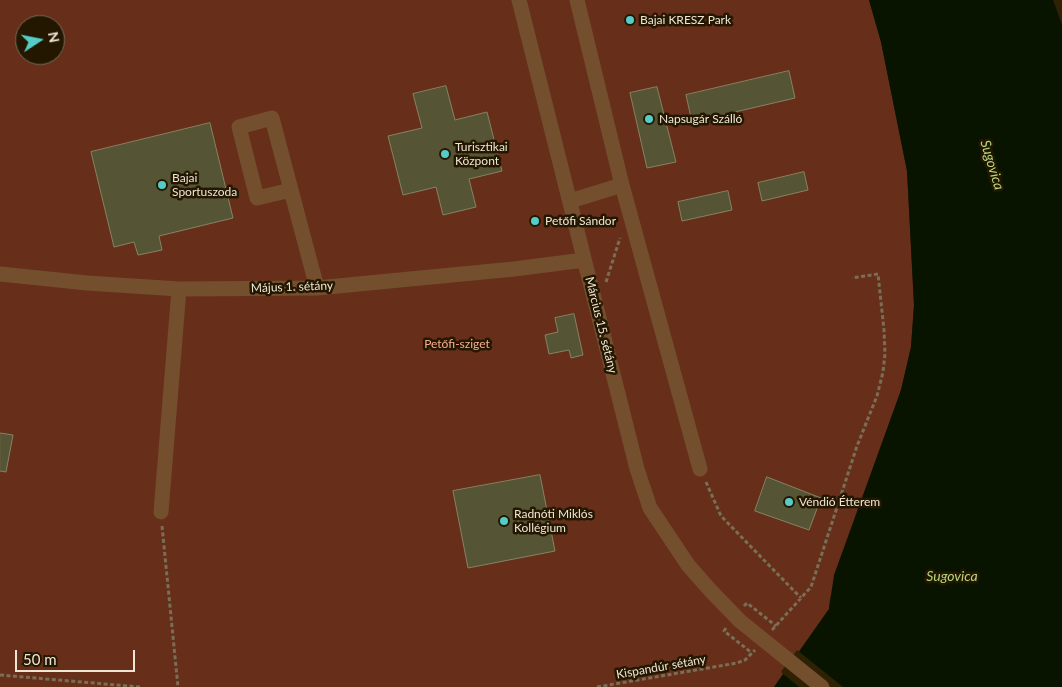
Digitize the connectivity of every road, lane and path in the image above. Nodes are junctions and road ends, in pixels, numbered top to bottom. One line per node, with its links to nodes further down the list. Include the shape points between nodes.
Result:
1 (519, 0): 5 (street, Március 15. sétány)
2 (577, 0): 3 (street)
3 (622, 185): 5 (street); 13 (street)
4 (291, 190): 4 (street, via 257,198 239,127 272,118); 11 (street)
5 (570, 201): 7 (street, Március 15. sétány)
6 (621, 237): 10 (path)
7 (584, 260): 11 (street, Május 1. sétány); 26 (street, Március 15. sétány, bridge, via 637,469 650,508 688,565 740,621)
8 (0, 274): 12 (street, Május 1. sétány)
9 (852, 278): 15 (path, via 878,274 884,330 883,372 816,574 811,587)
10 (606, 284)
11 (317, 288): 12 (street, Május 1. sétány)
12 (180, 289): 14 (street)
13 (700, 469): 15 (path, via 721,516)
14 (161, 512): 24 (path)
15 (801, 598): 17 (path)
16 (747, 603): 17 (path)
17 (776, 626): 19 (path)
18 (724, 631): 21 (path)
19 (770, 633)
20 (758, 646): 21 (path)
21 (752, 653): 25 (path, Kispandúr sétány, via 745,660 727,664)
22 (0, 675): 23 (path)
23 (140, 687)
24 (178, 687)
25 (597, 687)
26 (822, 687)

